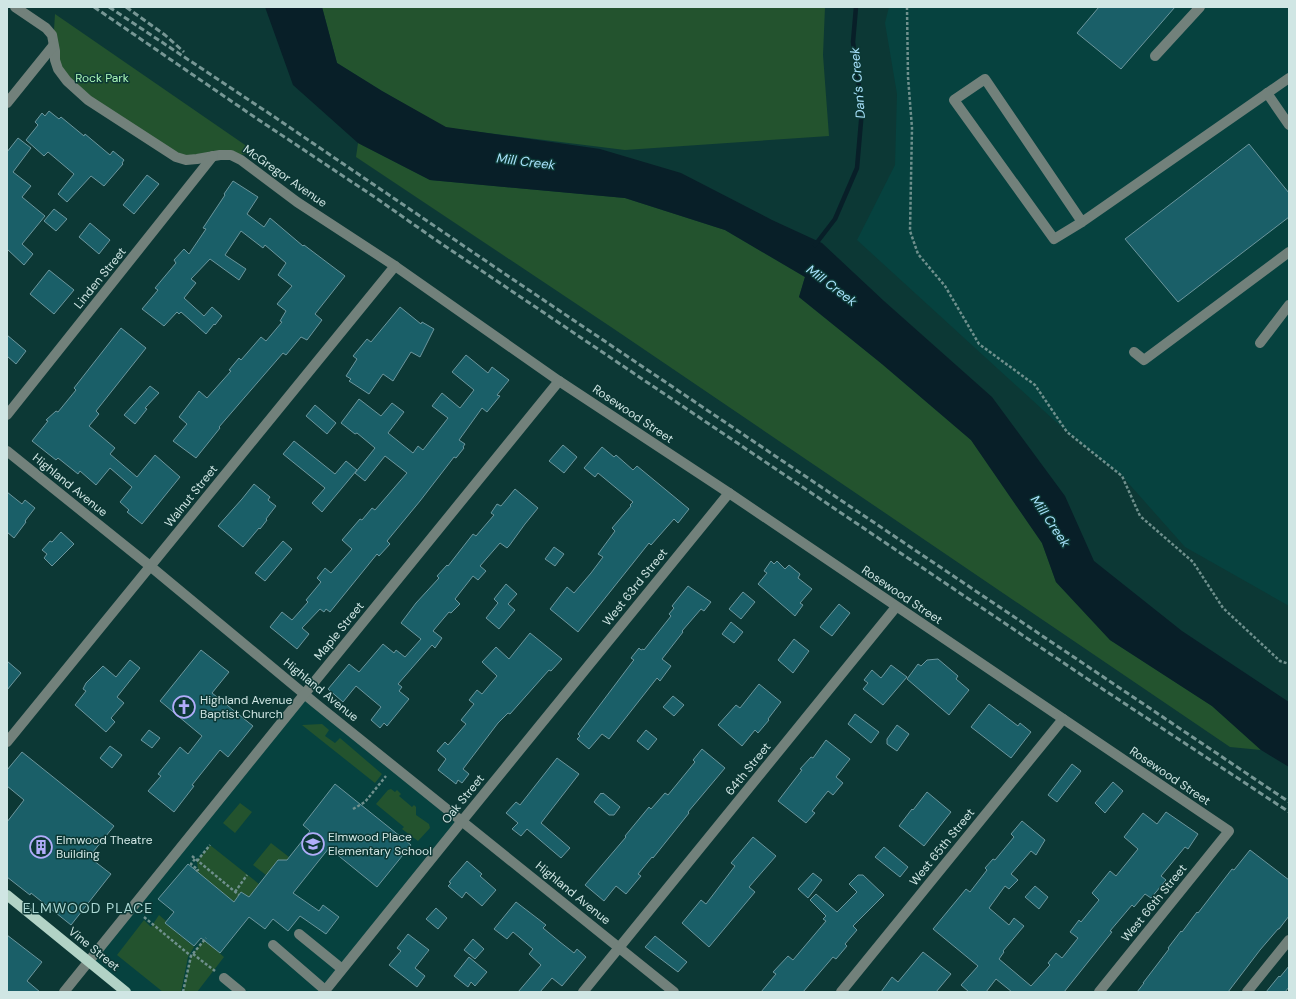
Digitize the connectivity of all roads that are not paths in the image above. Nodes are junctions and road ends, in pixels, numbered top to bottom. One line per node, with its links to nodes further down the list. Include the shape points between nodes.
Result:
1 (15, 7): 3 (street, McGregor Avenue, via 46,28 52,35)
2 (1200, 7): 4 (street)
3 (53, 46): 7 (street); 9 (street, McGregor Avenue, via 58,69 63,77 88,100 176,157 186,160)
4 (1155, 56)
5 (1289, 78): 6 (street)
6 (1267, 93): 8 (street); 10 (street)
7 (7, 103)
8 (1289, 125)
9 (213, 156): 12 (street, McGregor Avenue, via 232,155 241,160 297,202); 17 (street, Linden Street)
10 (1082, 222): 10 (street, via 985,79 954,100 1054,239)
11 (1289, 252): 15 (street, via 1144,360)
12 (395, 266): 16 (street, McGregor Avenue); 20 (street, Walnut Street)
13 (1289, 305): 14 (street)
14 (1260, 343)
15 (1134, 352)
16 (559, 381): 19 (street, Rosewood Street); 22 (street, Maple Street)
17 (7, 415)
18 (7, 451): 20 (street, Highland Avenue)
19 (729, 493): 21 (street, Rosewood Street); 23 (street, West 63rd Street)
20 (150, 566): 22 (street, Highland Avenue); 25 (street, Walnut Street)
21 (896, 607): 24 (street, Rosewood Street); 32 (street, 64th Street)
22 (305, 693): 26 (street, Highland Avenue); 33 (street, Maple Street)
23 (562, 697): 26 (street, Oak Street)
24 (1063, 719): 27 (street, Rosewood Street); 42 (street, West 65th Street)
25 (9, 737)
26 (462, 821): 32 (street, Highland Avenue); 34 (street, Oak Street)
27 (1229, 831): 43 (street, West 66th Street)
28 (7, 895): 33 (main road, Vine Street)
29 (298, 934): 34 (street)
30 (1289, 940): 44 (street)
31 (273, 944): 36 (street)
32 (619, 947): 40 (street, 64th Street); 41 (street, Highland Avenue)
33 (89, 961): 37 (street, Maple Street); 38 (main road, Vine Street)
34 (342, 970): 36 (street, Oak Street)
35 (224, 978): 39 (street)
36 (324, 991)
37 (64, 992)
38 (126, 992)
39 (241, 992)
40 (583, 992)
41 (674, 992)
42 (841, 992)
43 (1099, 992)
44 (1247, 992)

